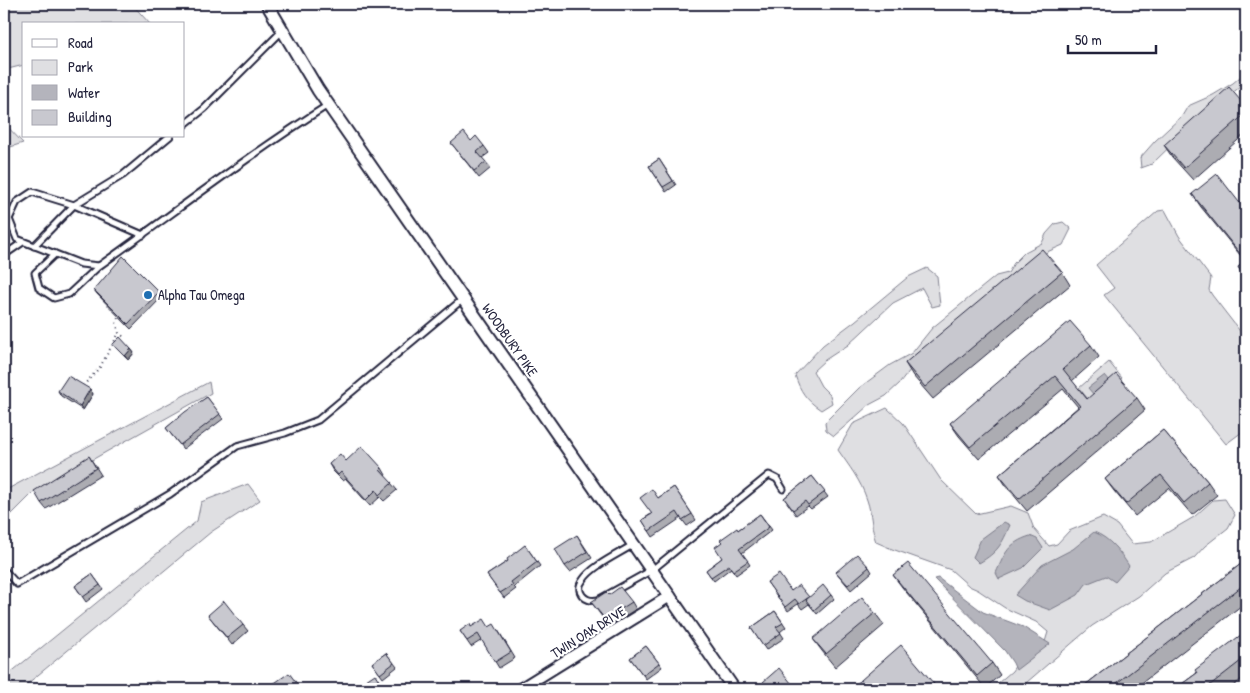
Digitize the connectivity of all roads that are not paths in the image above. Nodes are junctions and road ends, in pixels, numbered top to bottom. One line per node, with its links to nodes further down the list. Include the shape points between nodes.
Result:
1 (268, 4): 2 (street, WOODBURY PIKE)
2 (283, 30): 3 (street, WOODBURY PIKE); 4 (lane)
3 (328, 104): 9 (lane, via 268,143); 15 (street, WOODBURY PIKE)
4 (185, 124)
5 (168, 138): 6 (lane, via 123,175)
6 (74, 205): 7 (lane, via 32,192 17,202); 9 (lane); 11 (lane)
7 (9, 219): 8 (lane); 10 (lane, via 17,240)
8 (4, 223)
9 (143, 235): 14 (lane)
10 (23, 242): 11 (lane); 12 (lane)
11 (34, 246): 13 (lane)
12 (4, 253)
13 (55, 254): 14 (lane, via 81,264); 14 (lane, via 35,274 39,288 54,298 69,294)
14 (99, 266)
15 (463, 298): 17 (street, WOODBURY PIKE); 18 (lane, via 318,420 237,446 170,494 17,584)
16 (783, 489): 19 (lane, via 777,479 769,475)
17 (634, 544): 19 (street, WOODBURY PIKE); 19 (lane, via 584,578 579,590 582,595 585,599 598,600)
18 (4, 570)
19 (652, 570): 20 (street, WOODBURY PIKE)
20 (670, 596): 21 (street, TWIN OAK DRIVE); 22 (street, WOODBURY PIKE)
21 (520, 689)
22 (734, 689)

